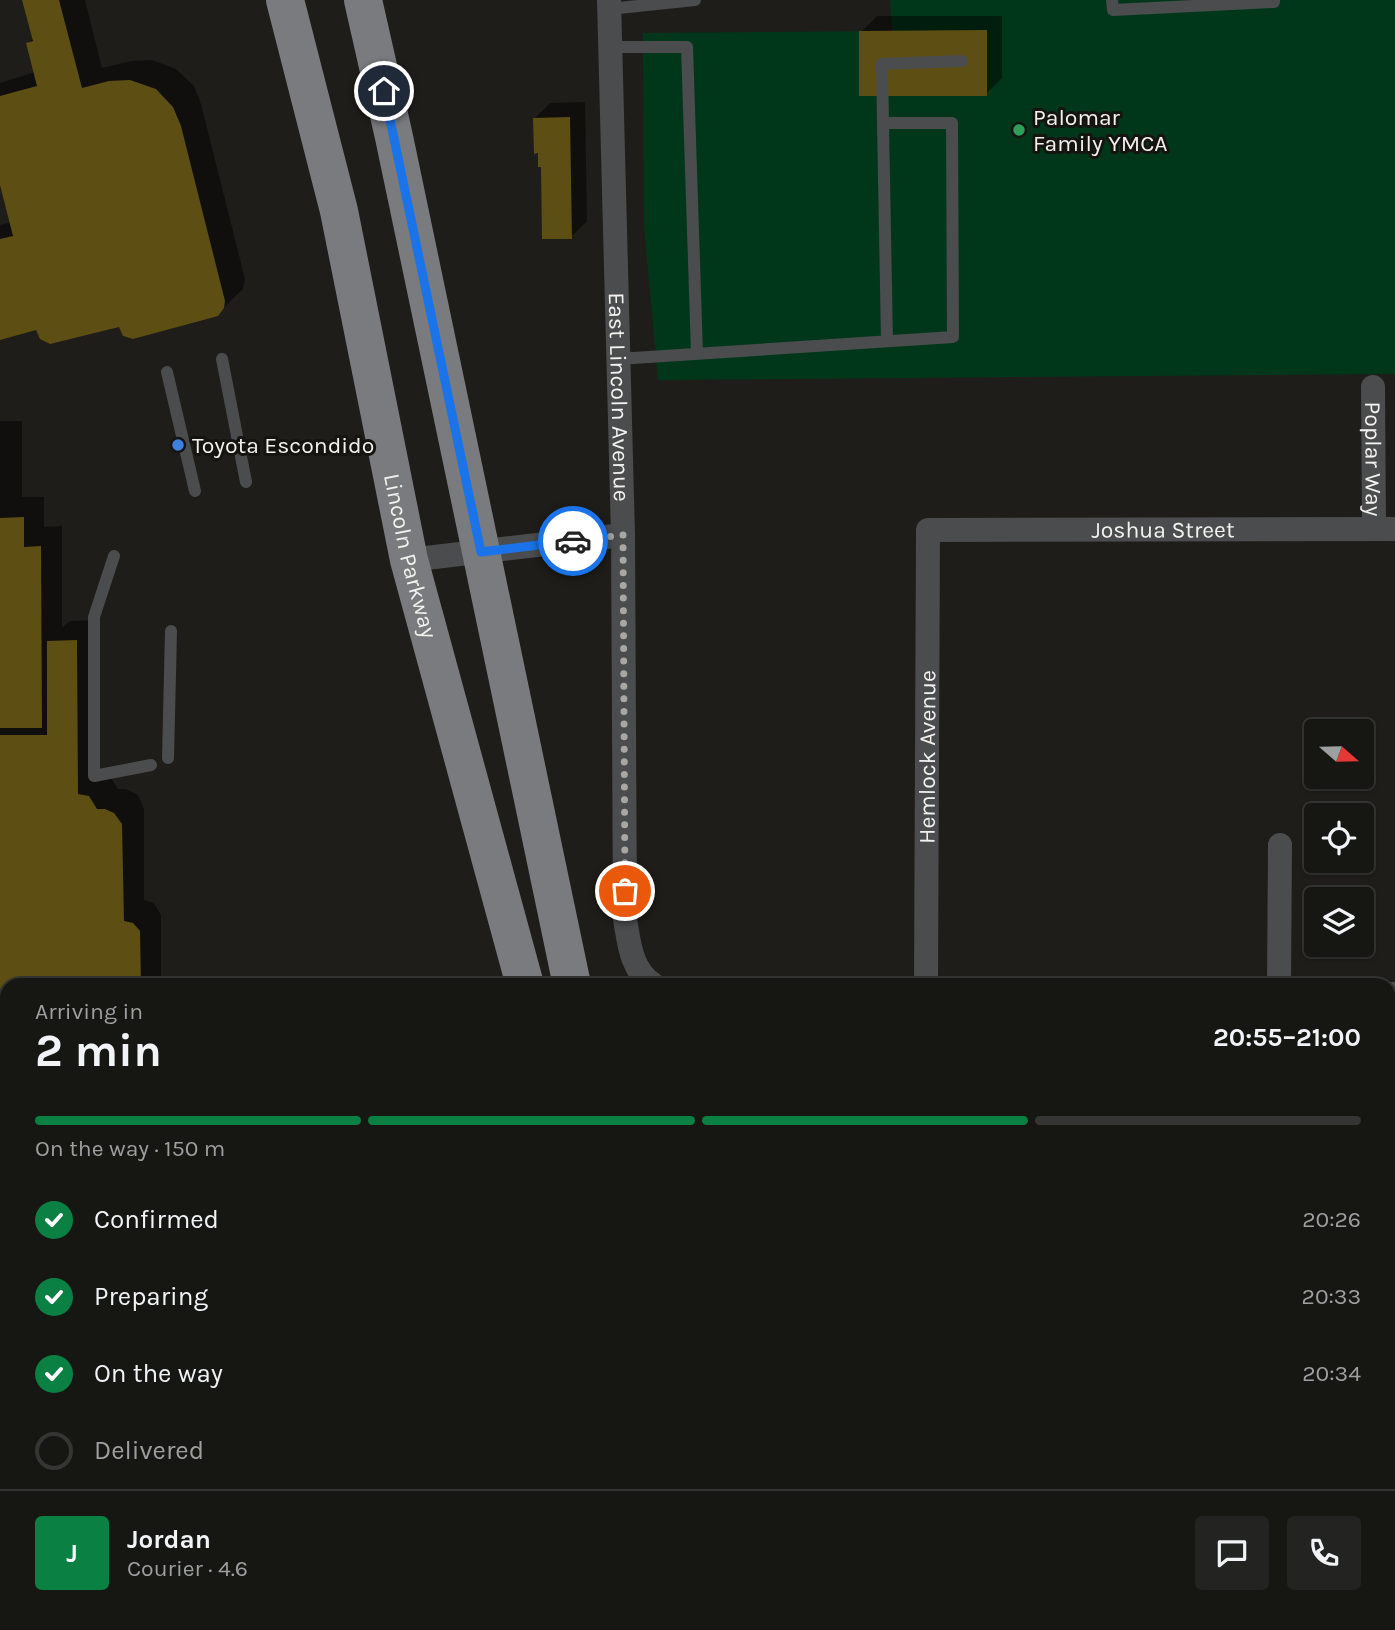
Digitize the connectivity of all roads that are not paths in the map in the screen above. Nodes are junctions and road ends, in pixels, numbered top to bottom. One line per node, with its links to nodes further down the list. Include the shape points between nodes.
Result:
1 (285, 0): 23 (main road, Lincoln Parkway, via 339,211)
2 (363, 0): 21 (main road)
3 (695, 0): 6 (lane)
4 (1112, 0): 5 (lane, via 1113,10)
5 (1274, 0)
6 (609, 5): 7 (street, East Lincoln Avenue)
7 (610, 47): 11 (lane, via 687,47); 13 (street, East Lincoln Avenue)
8 (962, 61): 9 (lane, via 883,64)
9 (883, 123): 10 (lane); 10 (lane, via 952,123 953,337)
10 (887, 341): 11 (lane)
11 (697, 353): 13 (lane)
12 (222, 359): 16 (lane)
13 (618, 359): 20 (street, East Lincoln Avenue)
14 (167, 372): 17 (lane)
15 (1373, 387): 18 (street, Poplar Way)
16 (246, 482)
17 (195, 491)
18 (1384, 529): 19 (street, Joshua Street)
19 (928, 530): 31 (street, Hemlock Avenue)
20 (623, 535): 21 (street); 30 (street, East Lincoln Avenue, via 625,919 632,960)
21 (481, 552): 23 (street); 29 (main road)
22 (114, 556): 26 (lane, via 94,617 94,776)
23 (410, 560): 28 (main road, Lincoln Parkway)
24 (171, 631): 25 (lane)
25 (168, 758)
26 (151, 765)
27 (1280, 845): 32 (street)
28 (523, 978)
29 (571, 978)
30 (645, 978)
31 (926, 978)
32 (1279, 978)

